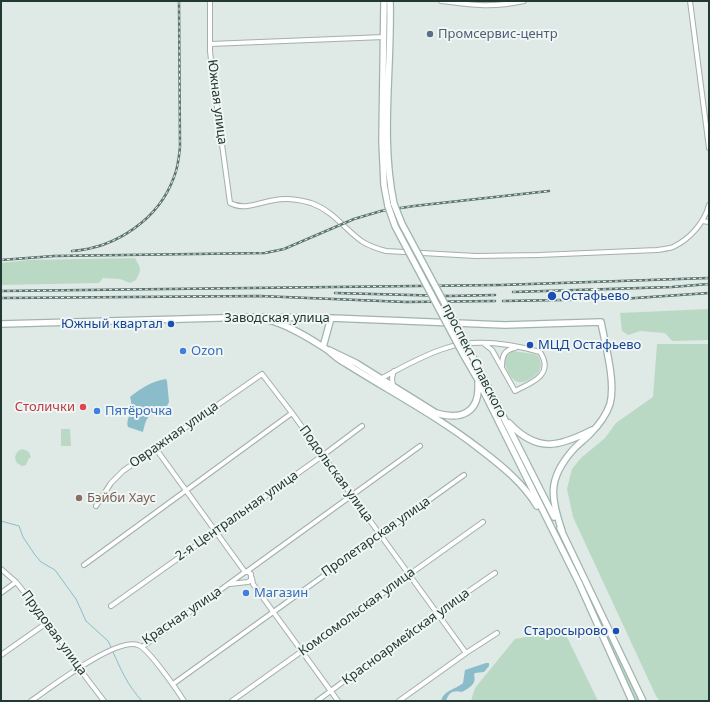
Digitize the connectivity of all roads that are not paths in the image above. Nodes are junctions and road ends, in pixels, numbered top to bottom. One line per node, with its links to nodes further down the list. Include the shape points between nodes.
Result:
1 (210, 1): 8 (street, Южная улица)
2 (384, 1): 7 (main road, проспект Славского)
3 (390, 1): 10 (main road, проспект Славского, via 388,140)
4 (442, 1): 5 (street, via 500,6)
5 (524, 1)
6 (690, 1): 9 (street)
7 (384, 37): 8 (street); 10 (main road, проспект Славского, via 382,141 384,185)
8 (210, 44): 12 (street, Южная улица, via 230,203 235,205 286,199 312,204 338,219 372,247 386,251 484,256 658,250 672,247 692,234)
9 (709, 148)
10 (391, 205): 24 (main road, проспект Славского, bridge, via 395,226); 27 (main road, проспект Славского, bridge)
11 (709, 205): 12 (street)
12 (702, 221): 13 (street)
13 (709, 222)
14 (255, 317): 15 (main road, Заводская улица); 16 (main road, Заводская улица); 18 (main road, via 277,322)
15 (331, 318): 18 (main road); 29 (main road, Заводская улица, via 480,324 601,322 611,381 611,396 607,411)
16 (1, 324)
17 (483, 343): 19 (street); 20 (street, via 492,350); 21 (street, via 445,348)
18 (324, 347): 23 (main road, via 344,363)
19 (518, 347): 20 (street, via 505,352 502,356); 20 (street, via 540,352 544,363 542,375 515,391)
20 (502, 369)
21 (394, 371): 23 (street); 25 (street)
22 (262, 374): 26 (street, Подольская улица); 31 (street, Овражная улица)
23 (377, 380): 25 (main road); 40 (main road, via 462,435 515,478 532,498)
24 (478, 380): 25 (main road, via 478,395 472,407 454,417 436,413); 40 (main road, проспект Славского)
25 (394, 387)
26 (292, 412): 32 (street, Подольская улица); 34 (street)
27 (503, 416): 29 (main road, via 525,437 550,445 562,444); 39 (main road, проспект Славского)
28 (362, 426): 32 (street, 2-я Центральная улица)
29 (596, 428): 39 (main road, via 573,450 554,480 554,504)
30 (420, 446): 35 (street, Красная улица)
31 (156, 449): 34 (street); 36 (street, Овражная улица, via 118,476)
32 (322, 456): 35 (street, Подольская улица); 38 (street, 2-я Центральная улица)
33 (464, 476): 41 (street, Пролетарская улица)
34 (186, 490): 38 (street); 42 (street)
35 (350, 495): 41 (street, Подольская улица); 44 (street, Красная улица)
36 (96, 506)
37 (482, 522): 46 (street, Комсомольская улица)
38 (216, 531): 44 (street); 53 (street, 2-я Центральная улица)
39 (562, 531): 73 (main road, проспект Славского)
40 (554, 534): 72 (main road, проспект Славского)
41 (379, 535): 46 (street, Подольская улица); 54 (street, Пролетарская улица)
42 (84, 565)
43 (1, 569): 48 (street, Прудовая улица)
44 (246, 573): 47 (street); 49 (street, via 242,578); 50 (street, Красная улица)
45 (495, 573): 55 (street, Красноармейская улица)
46 (409, 575): 55 (street, Подольская улица); 59 (street, Комсомольская улица)
47 (252, 578): 49 (street); 51 (street)
48 (16, 582): 52 (street); 56 (street, Прудовая улица)
49 (246, 582): 50 (street, Красная улица); 51 (street)
50 (230, 584): 58 (street, Красная улица)
51 (253, 584): 54 (street)
52 (1, 593)
53 (110, 606)
54 (274, 611): 59 (street); 63 (street, Пролетарская улица)
55 (438, 613): 60 (street, Подольская улица); 64 (street, Красноармейская улица)
56 (48, 622): 61 (street); 62 (street, Прудовая улица)
57 (496, 633): 60 (street)
58 (142, 647): 62 (street, Красная улица, via 132,644 121,645); 63 (street)
59 (302, 651): 64 (street); 68 (street, Комсомольская улица)
60 (466, 653): 71 (street)
61 (1, 655)
62 (78, 667): 65 (street, Красная улица); 66 (street, Прудовая улица)
63 (173, 684): 67 (street)
64 (331, 691): 69 (street, Красноармейская улица); 70 (street)
65 (31, 701)
66 (104, 701)
67 (184, 701)
68 (232, 701)
69 (317, 701)
70 (338, 701)
71 (399, 701)
72 (632, 701)
73 (644, 701)

